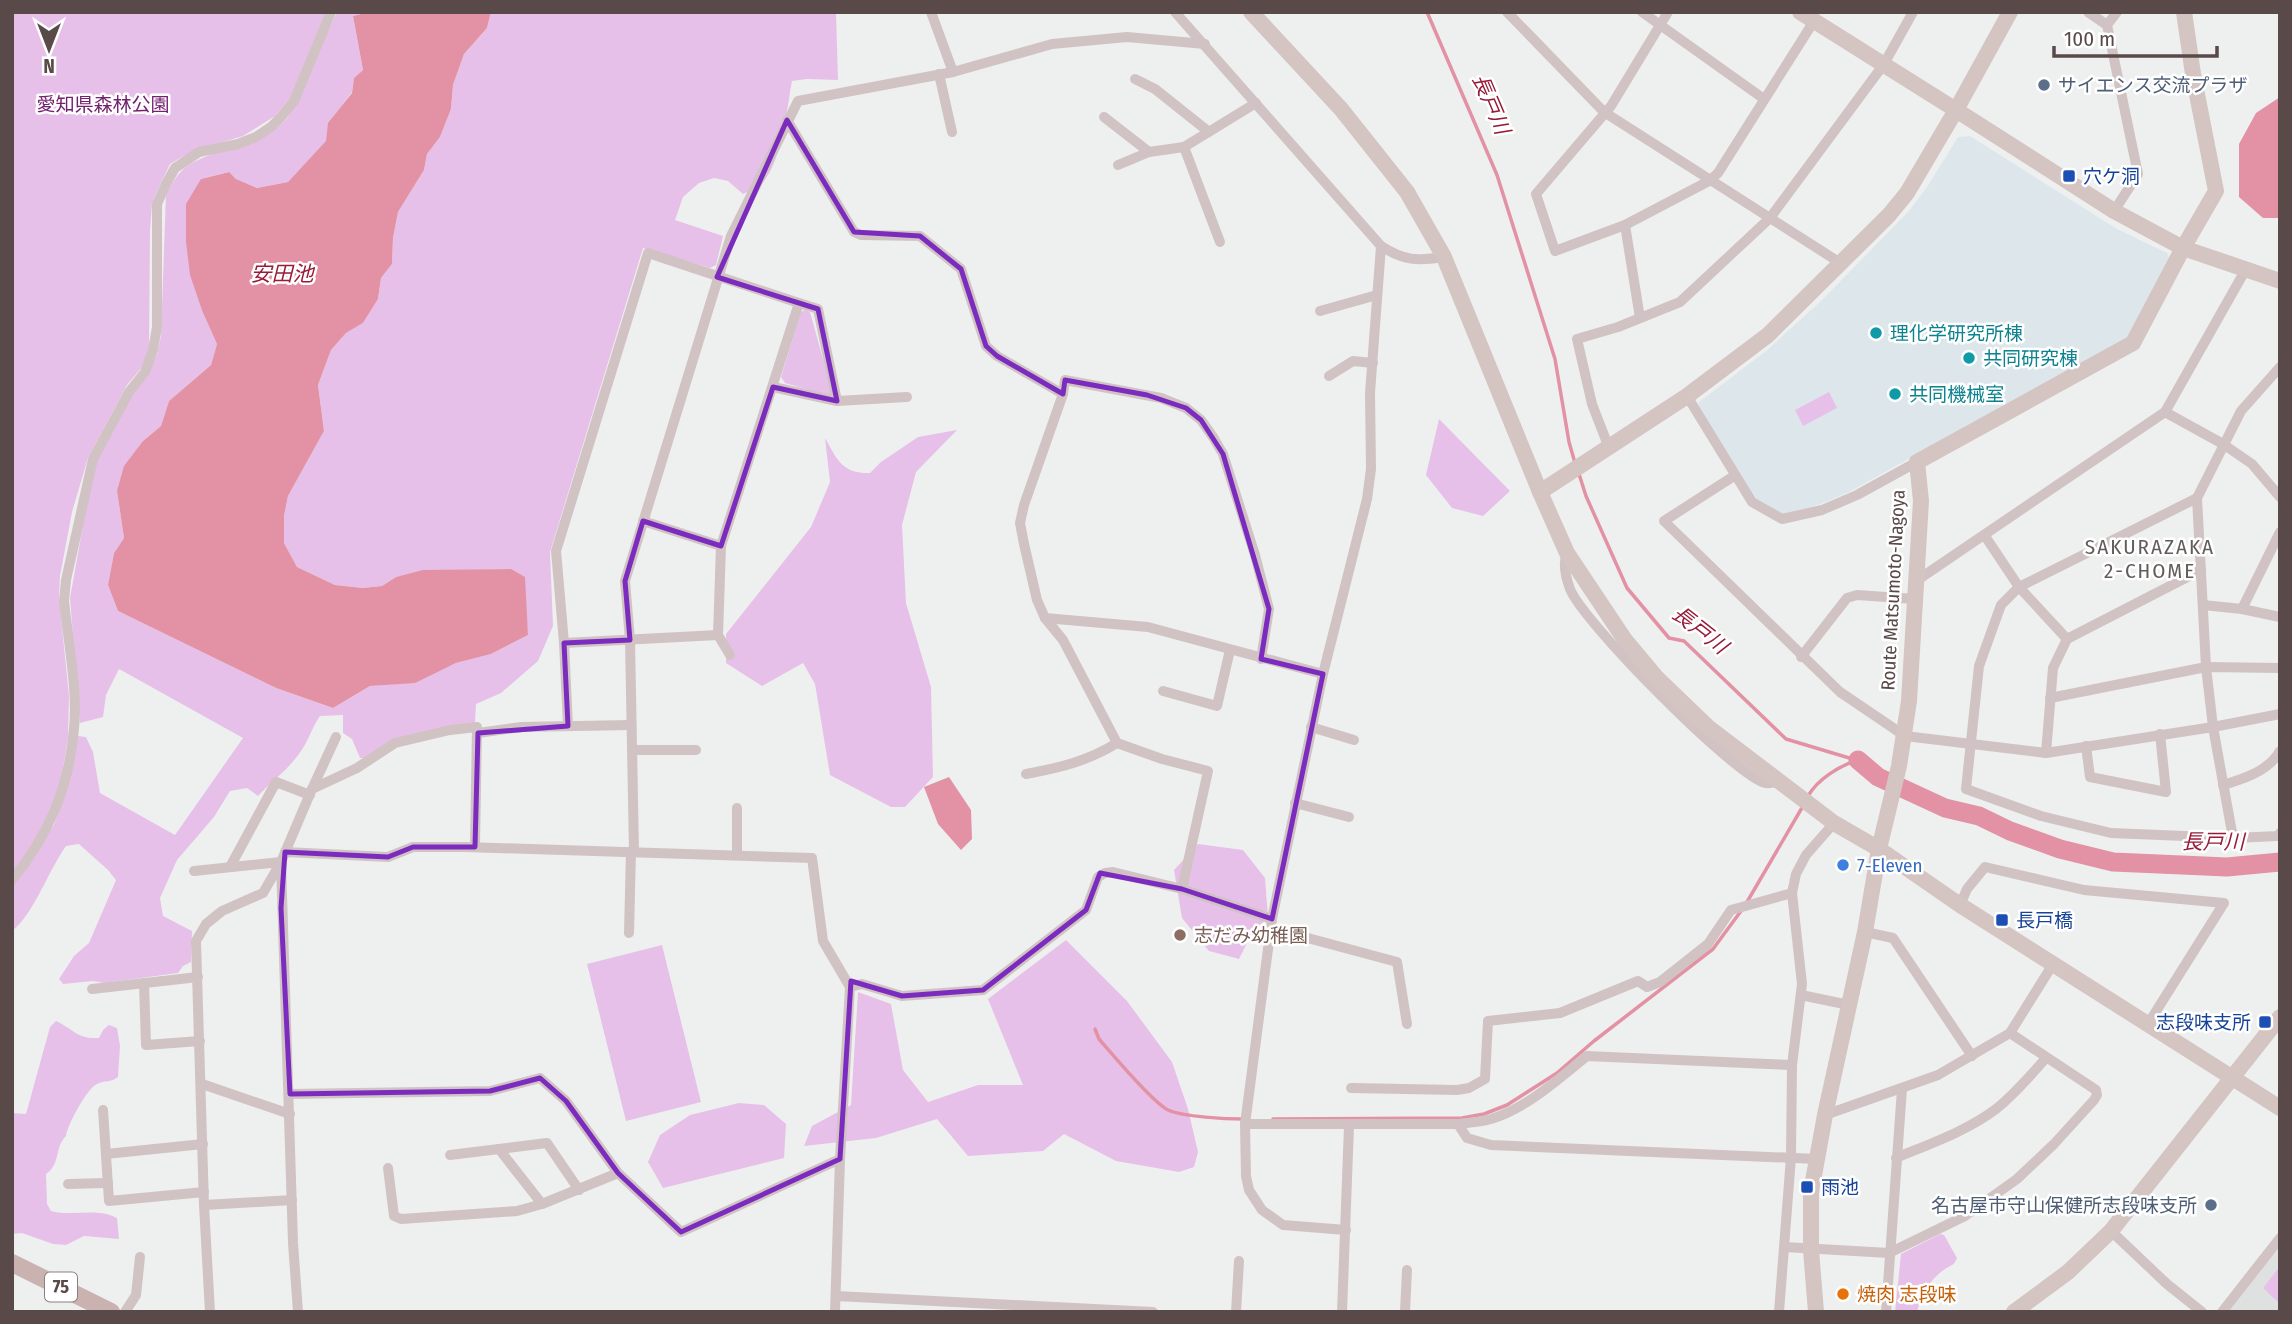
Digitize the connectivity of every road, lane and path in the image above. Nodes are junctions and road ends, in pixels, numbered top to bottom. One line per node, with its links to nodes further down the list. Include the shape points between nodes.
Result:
1 (331, 12): 122 (street, via 294,101 281,117 256,137 200,152 175,168 157,204 153,350 145,372 93,458 66,580 74,728 62,793 50,825)
2 (931, 12): 18 (street)
3 (1175, 12): 16 (street)
4 (1251, 12): 39 (street, via 1341,109 1407,192)
5 (1507, 12): 24 (street)
6 (1642, 12): 15 (street)
7 (1668, 12): 15 (street)
8 (1913, 12): 17 (street)
9 (2010, 12): 23 (street)
10 (2088, 12): 14 (street)
11 (2117, 12): 14 (street)
12 (2184, 12): 38 (street, Route Matsumoto-Nagoya, via 2216,191)
13 (1807, 17): 17 (street); 21 (street)
14 (2107, 25): 33 (street, via 2138,174)
15 (1659, 26): 21 (street); 24 (street)
16 (1205, 44): 18 (street, via 1127,37 1052,44); 22 (street)
17 (1884, 64): 23 (street); 34 (street)
18 (953, 72): 19 (street)
19 (939, 74): 26 (street, via 798,102); 27 (street)
20 (1135, 79): 28 (street, via 1155,89)
21 (1764, 99): 32 (street)
22 (1256, 103): 28 (street); 37 (street)
23 (1956, 110): 33 (street); 40 (street, via 1907,193)
24 (1605, 112): 32 (street); 35 (street, via 1535,198 1555,251)
25 (1104, 117): 30 (street)
26 (787, 120): 42 (street, via 730,236); 52 (street, via 854,232 920,236 961,269 986,346)
27 (953, 132)
28 (1209, 132): 29 (street)
29 (1184, 147): 30 (street); 36 (street)
30 (1149, 152): 31 (street)
31 (1118, 165)
32 (1709, 181): 34 (street); 35 (street)
33 (2114, 211): 38 (street)
34 (1770, 218): 40 (street); 47 (street, via 1680,302)
35 (1625, 226): 47 (street)
36 (1220, 242)
37 (1381, 246): 39 (street, via 1397,257 1419,261); 44 (street)
38 (2183, 247): 41 (street); 59 (street, Route Matsumoto-Nagoya, via 2133,343)
39 (1444, 257): 61 (street)
40 (1842, 264): 53 (street, via 1768,335)
41 (2246, 269): 43 (street); 56 (street)
42 (717, 276): 45 (street); 64 (street); 79 (street, via 648,253 556,551)
43 (2280, 281)
44 (1377, 295): 46 (street); 48 (street)
45 (799, 303): 51 (street); 55 (street, via 818,309)
46 (1320, 311)
47 (1640, 318): 58 (street, via 1577,339 1592,404)
48 (1373, 363): 50 (street, via 1353,360); 86 (street, via 1367,499)
49 (2277, 375): 57 (street, via 2241,411)
50 (1329, 376)
51 (773, 387): 55 (street); 67 (street)
52 (1063, 394): 75 (street, via 1020,523); 83 (street, via 1065,380 1161,398 1201,420 1226,466 1269,608)
53 (1686, 396): 58 (street); 60 (street)
54 (907, 397): 55 (street)
55 (837, 401)
56 (2165, 412): 57 (street); 66 (street)
57 (2222, 444): 62 (street, via 2252,464); 63 (street)
58 (1609, 448): 61 (street)
59 (1917, 463): 60 (street, via 1822,510 1782,519 1752,502); 69 (street, Route Matsumoto-Nagoya, via 1921,501)
60 (1734, 476): 82 (street, via 1664,521)
61 (1540, 492): 112 (street, via 1567,553 1625,640 1656,677 1708,727)
62 (2280, 497)
63 (2197, 498): 68 (street); 70 (street)
64 (643, 521): 67 (street); 78 (street, via 625,581)
65 (2280, 533): 73 (street)
66 (1985, 536): 69 (street); 70 (street)
67 (721, 545): 76 (street)
68 (2201, 570): 72 (street); 77 (street)
69 (1916, 581): 71 (street, Route Matsumoto-Nagoya)
70 (2019, 587): 77 (street); 100 (street, via 2001,605 1979,666)
71 (1915, 599): 82 (street, via 1847,598); 96 (street, Route Matsumoto-Nagoya)
72 (2203, 604): 73 (street); 84 (street)
73 (2242, 608): 74 (street)
74 (2280, 617)
75 (1045, 618): 80 (street, via 1147,627); 99 (street, via 1063,640)
76 (718, 635): 78 (street); 81 (street)
77 (2067, 639): 88 (street, via 2053,668)
78 (630, 640): 79 (street); 91 (street)
79 (564, 643): 90 (street)
80 (1230, 650): 83 (street); 87 (street, via 1217,706)
81 (730, 654)
82 (1801, 657): 96 (street, via 1840,692)
83 (1261, 659): 86 (street)
84 (2206, 667): 85 (street); 88 (street); 93 (street)
85 (2280, 667)
86 (1323, 674): 92 (street)
87 (1163, 691)
88 (2050, 698): 105 (street)
89 (2280, 714): 93 (street)
90 (568, 726): 91 (street); 94 (street)
91 (631, 726): 102 (street)
92 (1311, 727): 98 (street); 109 (street)
93 (2213, 727): 95 (street); 107 (street)
94 (478, 733): 108 (street, via 477,727 450,730 395,743); 115 (street)
95 (2160, 734): 101 (street); 101 (street, via 2166,792 2091,777)
96 (1905, 736): 100 (street); 116 (street, Route Matsumoto-Nagoya)
97 (336, 737): 108 (street)
98 (1354, 740)
99 (1117, 743): 106 (street, via 1065,767); 123 (street, via 1208,771)
100 (1971, 744): 105 (street); 114 (street, via 1966,789 2041,816 2111,832)
101 (2086, 746): 105 (street)
102 (632, 750): 103 (street); 117 (street)
103 (696, 750)
104 (2280, 751): 107 (street, via 2250,777)
105 (2046, 753)
106 (1026, 774)
107 (2223, 785): 114 (street)
108 (311, 792): 119 (street); 120 (street, via 276,782)
109 (1295, 803): 111 (street); 126 (street)
110 (737, 808): 118 (street)
111 (1349, 817)
112 (1834, 823): 116 (street); 124 (street, via 1807,855)
113 (2280, 833): 114 (street)
114 (2233, 838)
115 (475, 848): 117 (street); 119 (street, via 414,848 388,857)
116 (1879, 849): 125 (street); 127 (street, Route Matsumoto-Nagoya)
117 (632, 851): 118 (street); 128 (street)
118 (737, 855): 132 (street, via 812,858 823,941)
119 (283, 857): 120 (street); 130 (street, via 263,893 222,911 206,924 196,941); 148 (street)
120 (230, 867): 121 (street)
121 (194, 871)
122 (12, 880)
123 (1182, 889): 126 (street); 132 (street, via 1105,873 1098,877 1086,911 984,990 902,996 862,984)
124 (1791, 893): 134 (street); 146 (street, via 1731,910 1708,944 1660,982 1647,987 1638,981 1560,1013 1488,1021 1485,1079 1469,1088)
125 (1960, 905): 129 (street); 138 (street, via 1985,867 2084,890 2224,903)
126 (1271, 923): 137 (street, via 1397,962); 153 (street)
127 (1865, 932): 135 (street, Route Matsumoto-Nagoya); 141 (street, via 1893,938)
128 (629, 933)
129 (2053, 964): 138 (street); 139 (street)
130 (198, 977): 131 (street); 140 (street)
131 (144, 983): 133 (street); 140 (street, via 146,1045)
132 (850, 987): 162 (street)
133 (92, 989)
134 (1801, 995): 135 (street); 143 (street)
135 (1849, 1005): 152 (street, Route Matsumoto-Nagoya)
136 (2280, 1017): 144 (street)
137 (1407, 1024)
138 (2148, 1024): 144 (street)
139 (2010, 1033): 141 (street); 142 (street)
140 (200, 1041): 145 (street)
141 (1972, 1056): 147 (street)
142 (2046, 1058): 161 (street, via 1993,1111); 178 (street, via 2096,1090 2094,1100 2017,1179 1965,1216)
143 (1792, 1065): 154 (street, via 1587,1056 1515,1108 1491,1119); 160 (street)
144 (2232, 1077): 149 (street); 174 (street)
145 (202, 1084): 151 (street); 156 (street)
146 (1351, 1088)
147 (1902, 1089): 152 (street); 161 (street)
148 (290, 1094): 151 (street); 165 (street, via 490,1091 540,1078 566,1101)
149 (2280, 1108)
150 (103, 1110): 158 (street)
151 (290, 1114): 170 (street)
152 (1825, 1115): 163 (street, Route Matsumoto-Nagoya)
153 (1246, 1119): 155 (street); 173 (street, via 1246,1176 1262,1210 1283,1225)
154 (1458, 1124): 155 (street); 160 (street, via 1467,1138 1491,1145)
155 (1349, 1126): 173 (street)
156 (203, 1144): 158 (street); 169 (street)
157 (499, 1149): 159 (street); 168 (street, via 547,1143); 171 (street)
158 (106, 1154): 166 (street)
159 (450, 1155)
160 (1791, 1157): 163 (street); 176 (street)
161 (1896, 1158): 178 (street)
162 (840, 1159): 165 (street, via 681,1232); 183 (street)
163 (1816, 1159): 177 (street, Route Matsumoto-Nagoya)
164 (388, 1168): 171 (street, via 394,1216 401,1219 517,1211)
165 (618, 1173): 168 (street)
166 (108, 1183): 167 (street); 169 (street, via 108,1201)
167 (68, 1184)
168 (579, 1190): 171 (street)
169 (204, 1192): 172 (street)
170 (292, 1200): 172 (street); 190 (street)
171 (542, 1204)
172 (204, 1205): 189 (street)
173 (1346, 1230): 194 (street)
174 (2111, 1231): 184 (street); 200 (street)
175 (2280, 1238): 201 (street)
176 (1785, 1247): 177 (street); 196 (street)
177 (1811, 1250): 178 (street); 197 (street, Route Matsumoto-Nagoya)
178 (1889, 1253): 198 (street)
179 (140, 1257): 188 (street, via 136,1295)
180 (1239, 1261): 193 (street)
181 (12, 1263): 187 (main road, 75)
182 (1407, 1270): 195 (street)
183 (836, 1296): 185 (street); 191 (street)
184 (2033, 1307): 199 (street)
185 (1040, 1309): 186 (street)
186 (1119, 1311): 192 (street)
187 (111, 1312)
188 (125, 1312)
189 (210, 1312)
190 (298, 1312)
191 (835, 1312)
192 (1151, 1312)
193 (1236, 1312)
194 (1342, 1312)
195 (1405, 1312)
196 (1779, 1312)
197 (1816, 1312)
198 (1886, 1312)
199 (2014, 1312)
200 (2202, 1312)
201 (2222, 1312)

